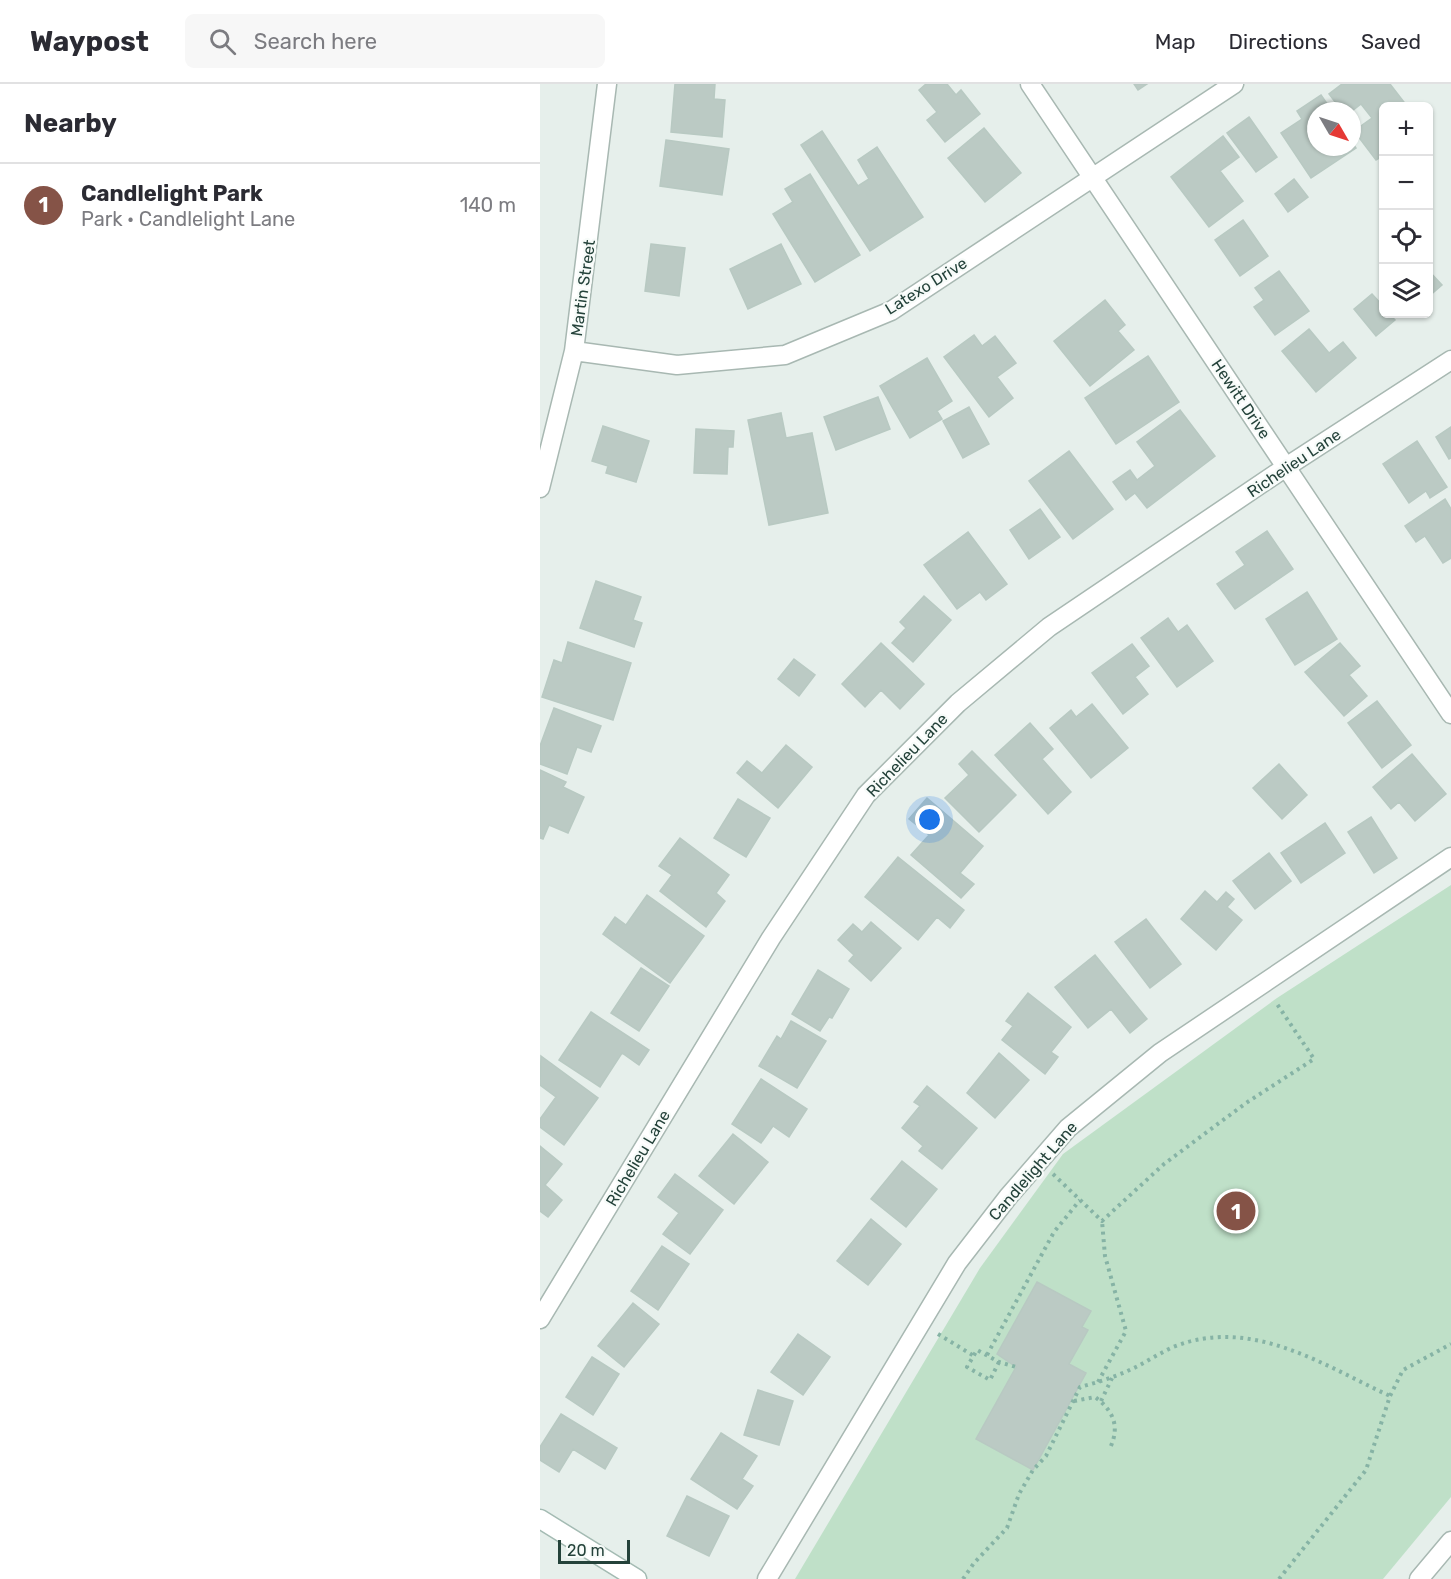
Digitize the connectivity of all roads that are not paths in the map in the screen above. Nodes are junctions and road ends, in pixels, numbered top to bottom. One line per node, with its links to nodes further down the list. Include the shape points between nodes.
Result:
1 (608, 84): 5 (street, Martin Street)
2 (1030, 84): 4 (street, Hewitt Drive)
3 (1234, 84): 4 (street, Latexo Drive)
4 (1092, 177): 5 (street, Latexo Drive, via 891,311 785,355 677,365); 7 (street, Hewitt Drive)
5 (574, 351): 8 (street, Martin Street)
6 (1451, 360): 7 (street, Richelieu Lane)
7 (1286, 467): 9 (street, Hewitt Drive); 11 (street, Richelieu Lane, via 1050,627 958,703 866,795 771,938)
8 (540, 488)
9 (1451, 714)
10 (1451, 857): 15 (street, Candlelight Lane, via 1160,1053 1068,1128 957,1263)
11 (540, 1318)
12 (540, 1519): 14 (street)
13 (1451, 1541): 16 (street)
14 (637, 1579)
15 (767, 1579)
16 (1419, 1579)

